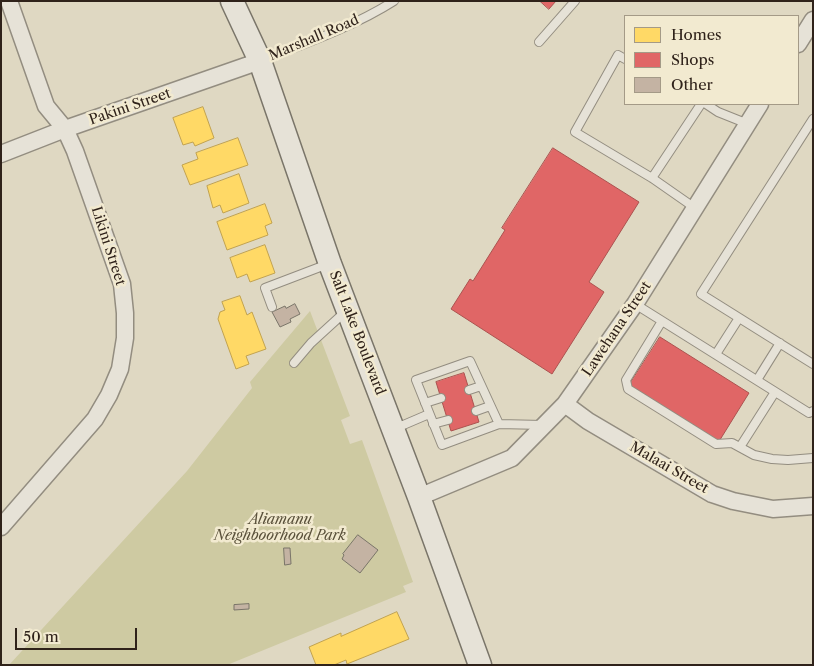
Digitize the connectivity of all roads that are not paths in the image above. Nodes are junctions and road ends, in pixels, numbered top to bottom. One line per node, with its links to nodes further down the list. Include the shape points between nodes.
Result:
1 (9, 1): 15 (street, Likini Street, via 46,106)
2 (232, 1): 9 (main road, Salt Lake Boulevard)
3 (394, 1): 9 (lane, Marshall Road, via 322,36)
4 (574, 1): 6 (lane)
5 (813, 20): 7 (street)
6 (538, 42)
7 (799, 42)
8 (624, 59): 17 (lane, via 618,56 575,132)
9 (260, 61): 15 (street, Pakini Street); 19 (main road, Salt Lake Boulevard)
10 (700, 105): 17 (lane)
11 (708, 105): 14 (lane)
12 (759, 105): 14 (street, Lawehana Street)
13 (813, 119): 23 (lane, via 701,294)
14 (748, 124): 18 (street, Lawehana Street)
15 (65, 129): 16 (street, Pakini Street); 49 (street, Likini Street, via 122,284 124,346 120,369 95,419)
16 (1, 154)
17 (652, 178): 18 (lane)
18 (696, 208): 20 (street, Lawehana Street)
19 (330, 264): 21 (lane, via 265,288); 22 (main road, Salt Lake Boulevard)
20 (636, 304): 24 (lane); 35 (street, Lawehana Street)
21 (272, 306)
22 (349, 309): 27 (lane); 44 (main road, Salt Lake Boulevard)
23 (739, 318): 25 (lane); 26 (lane)
24 (662, 321): 26 (lane); 45 (lane, via 626,380 628,389 716,444 732,443)
25 (780, 343): 28 (lane); 29 (lane)
26 (716, 354): 29 (lane)
27 (294, 363)
28 (813, 364)
29 (757, 380): 32 (lane)
30 (481, 386): 31 (lane); 34 (lane, via 470,361 416,380); 36 (lane)
31 (469, 390)
32 (776, 392): 39 (lane); 45 (lane)
33 (441, 398): 34 (lane)
34 (425, 403): 38 (lane)
35 (565, 404): 43 (street, Lawehana Street); 48 (street, Malaai Street, via 712,494 773,509)
36 (490, 406): 37 (lane); 42 (lane)
37 (476, 410)
38 (429, 414): 41 (lane); 44 (lane)
39 (811, 414)
40 (448, 420): 41 (lane)
41 (433, 424): 42 (lane, via 442,445)
42 (499, 424): 43 (lane)
43 (545, 425): 47 (street, Lawehana Street, via 512,458)
44 (394, 429): 47 (main road, Salt Lake Boulevard)
45 (740, 447): 46 (lane, via 754,455 772,459)
46 (813, 458)
47 (419, 497): 50 (main road, Salt Lake Boulevard)
48 (813, 506)
49 (1, 527)
50 (480, 665)

